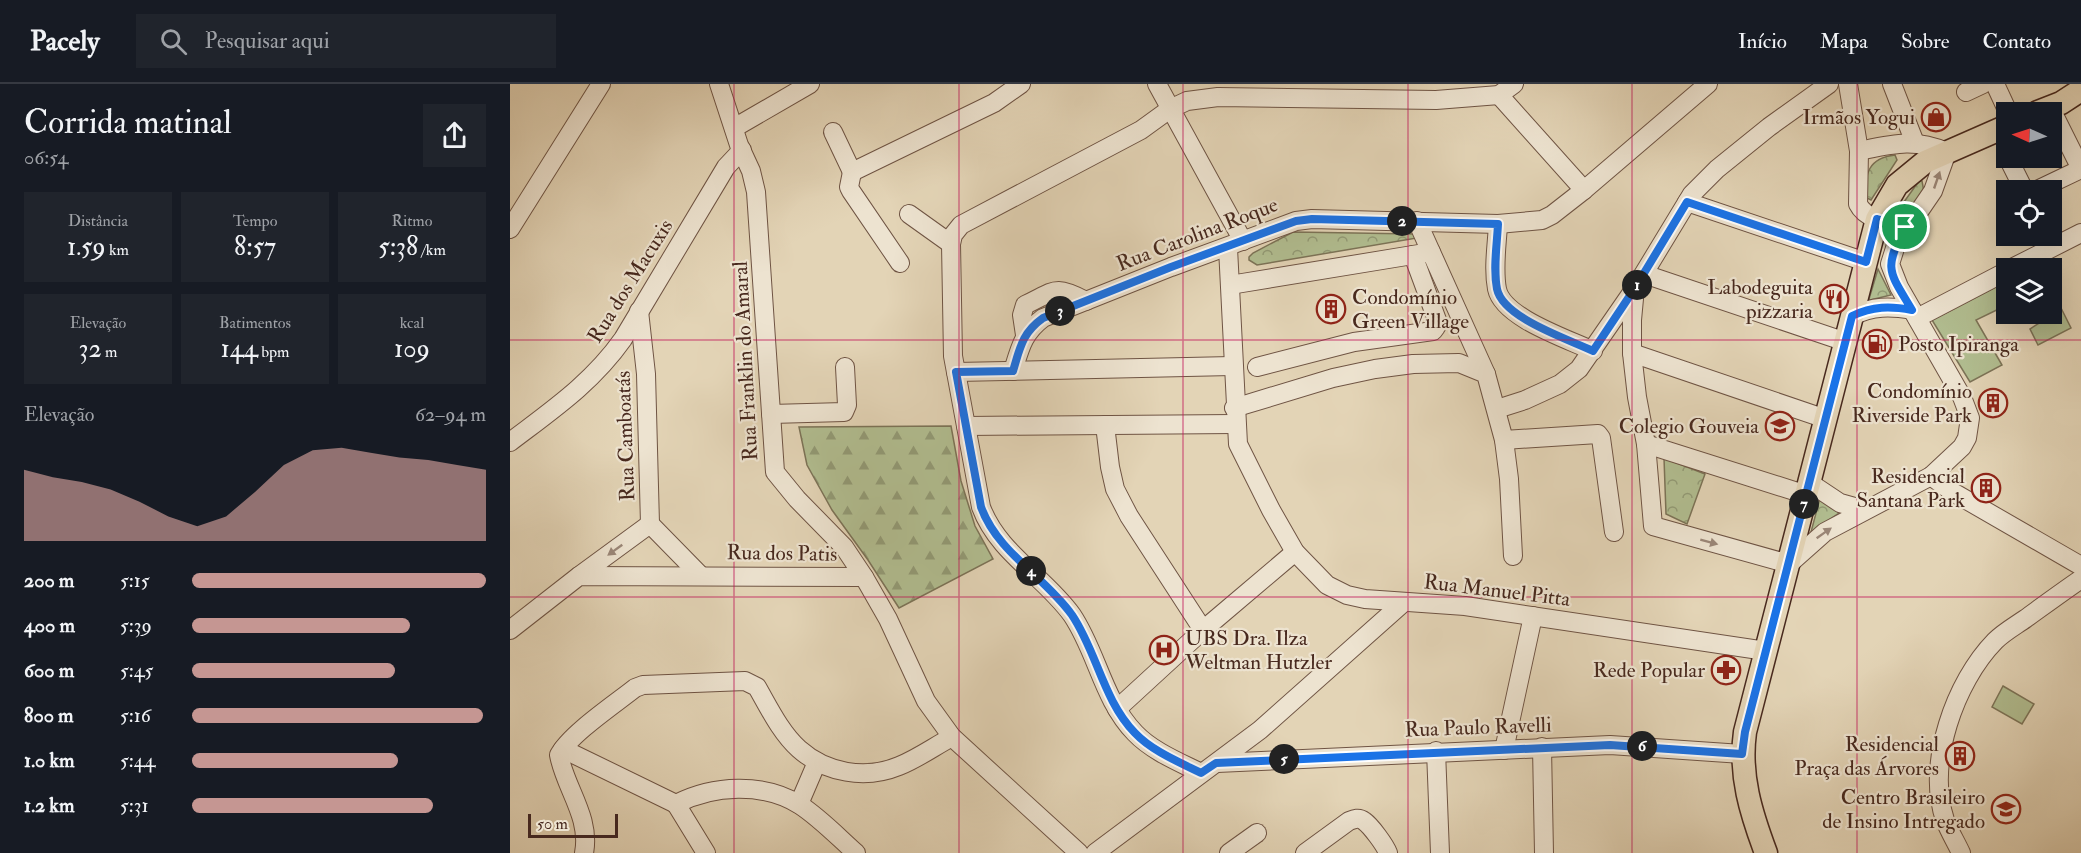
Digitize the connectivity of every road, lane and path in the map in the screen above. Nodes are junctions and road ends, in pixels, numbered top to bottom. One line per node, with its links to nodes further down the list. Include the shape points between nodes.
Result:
1 (584, 84): 17 (street)
2 (601, 84): 17 (street)
3 (719, 84): 21 (street, Rua Franklin do Amaral)
4 (810, 84): 21 (street)
5 (1022, 84): 29 (street, via 994,103)
6 (1156, 84): 20 (street)
7 (1514, 84): 16 (street)
8 (1708, 84): 31 (street, Rua Carolina Roque)
9 (1828, 84): 32 (street, via 1717,169)
10 (1848, 84): 27 (street)
11 (1892, 84): 25 (street)
12 (1983, 84): 15 (street)
13 (1995, 84): 18 (street)
14 (2081, 90): 19 (main road)
15 (1966, 92)
16 (1499, 95): 20 (street, via 1436,99 1218,98 1187,101); 31 (street)
17 (590, 101): 38 (street)
18 (2003, 102)
19 (2059, 102)
20 (1170, 109): 40 (street, via 1141,130 961,225); 41 (street)
21 (734, 128): 26 (street, Rua Franklin do Amaral)
22 (1996, 131): 28 (main road)
23 (833, 132): 29 (street)
24 (2062, 139): 30 (street, via 2081,169)
25 (1915, 143): 27 (street); 28 (street)
26 (741, 150): 49 (street, Rua dos Macuxis, via 726,167); 62 (street, Rua Franklin do Amaral, via 751,171 759,214)
27 (1858, 151): 34 (street, via 1858,204)
28 (1947, 152): 34 (main road, via 1924,162 1897,185); 37 (street, one-way to 28, via 1933,191)
29 (852, 172): 45 (street, via 851,191)
30 (2058, 180)
31 (1584, 190): 36 (street, Rua Carolina Roque, via 1542,220)
32 (1687, 202): 44 (street); 47 (street)
33 (909, 214): 40 (street)
34 (1877, 219): 37 (street); 44 (main road)
35 (1417, 221): 36 (street, Rua Carolina Roque); 41 (street, Rua Carolina Roque, via 1304,220); 42 (street)
36 (1498, 224): 53 (street, via 1496,273 1502,301 1515,314)
37 (1905, 227): 50 (street, via 1890,264)
38 (510, 229)
39 (2081, 233): 43 (street)
40 (951, 244): 59 (street)
41 (1235, 244): 48 (street); 58 (street, Rua Carolina Roque, via 1043,318 1025,335)
42 (1422, 253): 48 (street); 57 (street, via 1437,320 1432,331 1354,342); 60 (street)
43 (2032, 258)
44 (1866, 262): 51 (main road)
45 (900, 263)
46 (1996, 276): 50 (street)
47 (1640, 281): 52 (street); 53 (street); 54 (street, via 1632,320)
48 (1230, 285): 55 (street)
49 (639, 311): 68 (street, Rua dos Macuxis, via 607,363); 73 (street, Rua Camboatás, via 646,374)
50 (1915, 314): 51 (street, via 1890,306); 70 (street, via 1959,389 1970,418 1962,447)
51 (1852, 316): 52 (main road)
52 (1846, 342): 64 (main road)
53 (1593, 351): 61 (street, via 1560,384)
54 (1632, 353): 64 (street); 69 (street)
55 (1232, 366): 58 (street); 63 (street)
56 (845, 367): 62 (street, via 844,412)
57 (1257, 368)
58 (1013, 371): 59 (street)
59 (956, 372): 66 (street)
60 (1486, 374): 61 (street); 63 (street, via 1459,363 1375,369 1324,381)
61 (1497, 409): 67 (street)
62 (771, 414): 81 (street, Rua Franklin do Amaral, via 773,465 778,478 844,547)
63 (1235, 416): 65 (street); 75 (street, via 1242,455)
64 (1826, 419): 71 (main road)
65 (1105, 425): 66 (street); 86 (street, via 1115,489 1128,516)
66 (966, 426): 88 (street, via 986,520 994,534 1071,615)
67 (1504, 440): 74 (street, via 1598,434); 76 (street)
68 (510, 442)
69 (1646, 444): 71 (street); 77 (street, one-way to 77, via 1653,526)
70 (1931, 476): 72 (street); 78 (street, via 1951,492)
71 (1809, 489): 72 (street); 77 (main road)
72 (1865, 510): 77 (street, one-way to 72, via 1825,532)
73 (650, 524): 79 (street, Rua dos Patis); 80 (street, one-way to 80)
74 (1614, 532)
75 (1295, 552): 83 (street, via 1327,585 1347,595); 86 (street)
76 (1513, 556)
77 (1789, 564): 87 (main road)
78 (2081, 566)
79 (700, 575): 80 (street, Rua dos Patis); 81 (street, Rua dos Patis)
80 (579, 576): 85 (street)
81 (864, 577): 89 (street, Rua Franklin do Amaral, via 926,701)
82 (2081, 579): 111 (street, via 1997,639 1964,683 1945,732 1940,764 1945,819)
83 (1404, 602): 84 (street, Rua Manuel Pitta); 96 (street, Rua Manuel Pitta, via 1260,730)
84 (1533, 616): 87 (street, Rua Manuel Pitta); 92 (street)
85 (510, 630)
86 (1203, 630): 88 (street)
87 (1766, 651): 94 (main road)
88 (1117, 709): 96 (street, via 1148,743)
89 (952, 737): 95 (street, via 883,772 848,773); 103 (street, Rua Franklin do Amaral)
90 (1542, 747): 92 (street, Rua Paulo Ravelli); 94 (street, Rua Paulo Ravelli, via 1610,745); 109 (street)
91 (563, 749): 95 (street, via 643,685 745,681 757,687 785,732); 97 (street); 100 (street, via 559,758 585,829)
92 (1504, 750): 93 (street, Rua Paulo Ravelli)
93 (1436, 751): 96 (street, Rua Paulo Ravelli); 108 (street)
94 (1742, 754): 110 (main road, via 1749,801)
95 (817, 762): 98 (street)
96 (1209, 768): 104 (street, Rua Manuel Pitta)
97 (676, 804): 98 (street, via 693,795 749,789); 101 (street)
98 (799, 804): 102 (street)
99 (1257, 832): 105 (street)
100 (584, 853)
101 (706, 853)
102 (856, 853)
103 (1078, 853)
104 (1095, 853)
105 (1229, 853)
106 (1305, 853): 107 (street, via 1356,818 1364,821)
107 (1388, 853)
108 (1440, 853)
109 (1544, 853)
110 (1766, 853)
111 (1961, 853)

